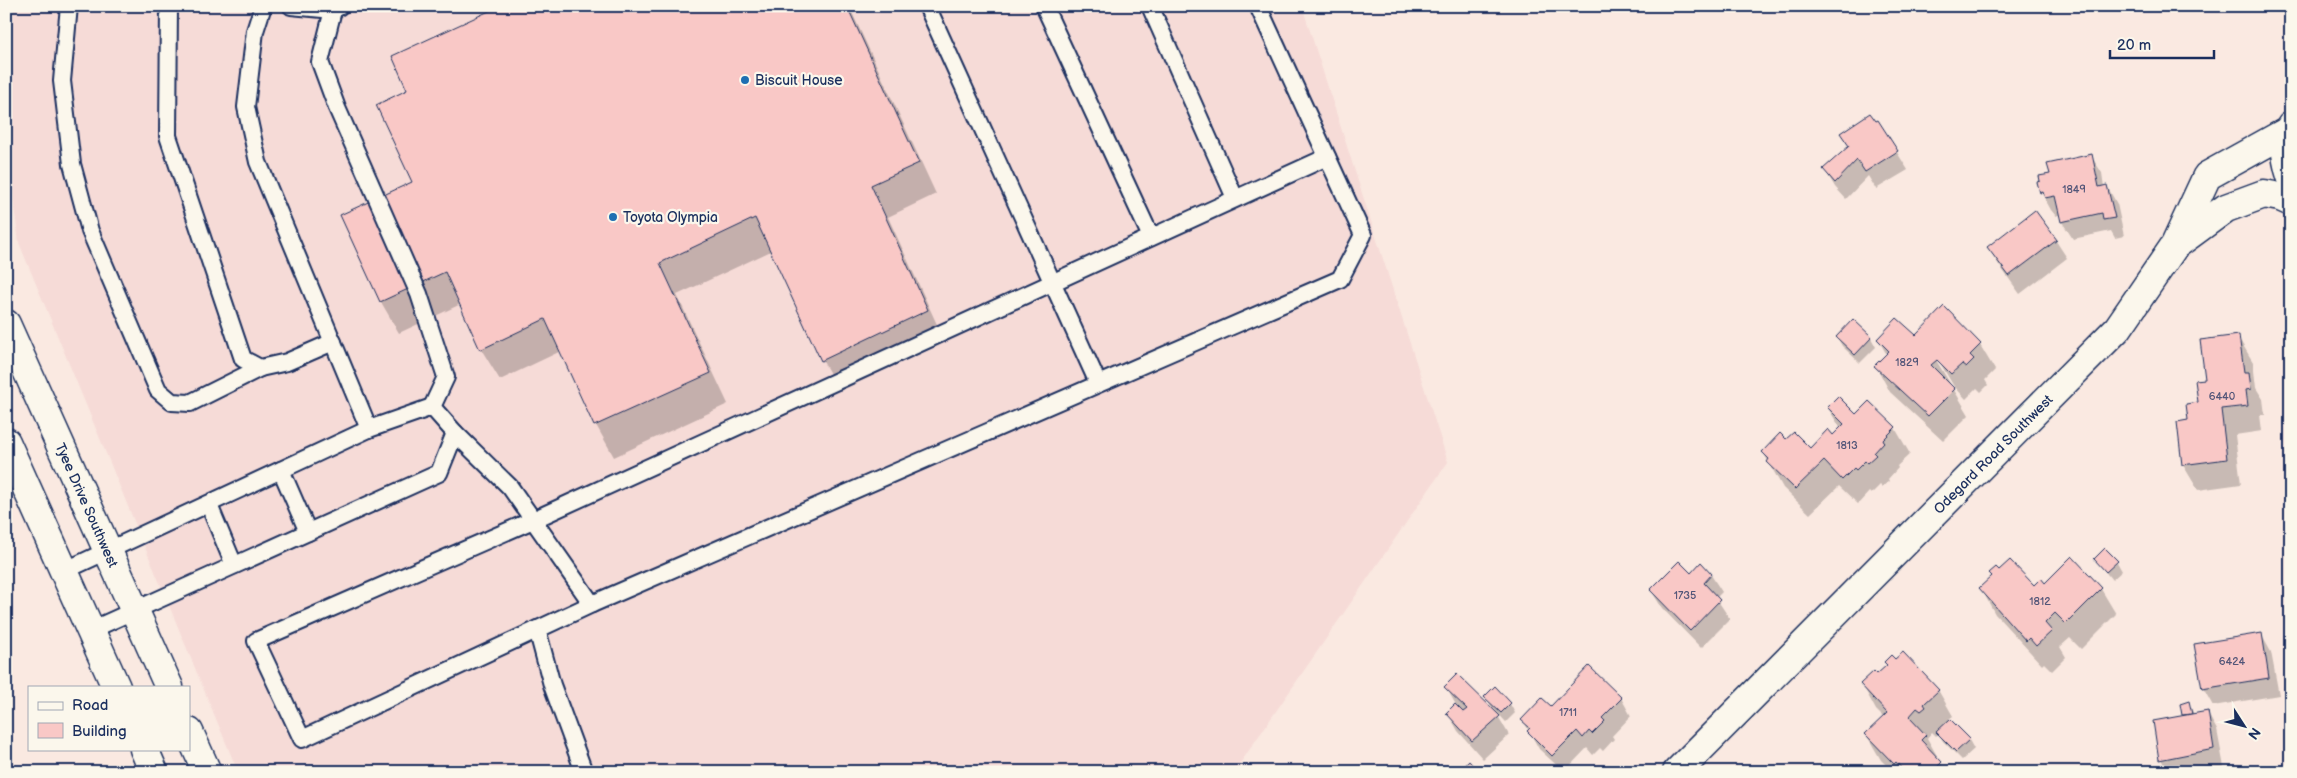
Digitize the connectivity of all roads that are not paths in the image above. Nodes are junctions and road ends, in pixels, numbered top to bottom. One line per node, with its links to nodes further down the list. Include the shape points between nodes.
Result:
1 (70, 6): 20 (lane, via 62,81 72,164 90,231 158,390 172,402 190,403)
2 (169, 6): 20 (lane, via 168,136 242,358)
3 (263, 6): 19 (lane, via 255,31 246,107 258,162)
4 (291, 6): 9 (lane)
5 (927, 6): 17 (lane)
6 (1044, 6): 15 (lane)
7 (1150, 6): 13 (lane)
8 (1258, 6): 11 (lane)
9 (337, 8): 22 (lane, via 320,62 422,304 446,377)
10 (2290, 129): 12 (street, via 2286,160); 16 (street, Odegard Road Southwest, via 2208,176)
11 (1327, 157): 13 (lane); 21 (lane, via 1363,235 1340,278)
12 (2291, 176)
13 (1236, 198): 15 (lane)
14 (2291, 202): 16 (street, via 2264,194 2226,208)
15 (1151, 237): 17 (lane)
16 (2175, 245): 44 (street, Odegard Road Southwest, via 2118,328)
17 (1052, 282): 21 (lane); 28 (lane)
18 (6, 324): 30 (street, Tyee Drive Southwest)
19 (333, 342): 20 (lane, via 287,362); 23 (lane)
20 (260, 368)
21 (1098, 383): 33 (lane)
22 (432, 407): 23 (lane); 24 (lane)
23 (370, 429): 26 (lane)
24 (455, 433): 28 (lane, via 510,487); 29 (lane, via 439,473)
25 (6, 442): 32 (street)
26 (281, 470): 27 (lane); 29 (lane)
27 (209, 504): 30 (lane); 31 (lane)
28 (533, 520): 33 (lane); 35 (lane, via 256,641 302,739)
29 (308, 532): 31 (lane)
30 (108, 552): 32 (lane); 34 (street, Tyee Drive Southwest)
31 (234, 566): 34 (lane)
32 (64, 572): 36 (street)
33 (592, 604): 35 (lane)
34 (134, 610): 36 (lane); 38 (street, Tyee Drive Southwest)
35 (537, 629): 43 (lane, via 552,685)
36 (90, 630): 37 (street)
37 (116, 686)
38 (168, 686)
39 (190, 734): 42 (street)
40 (144, 750): 41 (street)
41 (154, 772)
42 (207, 772)
43 (584, 772)
44 (1677, 772)

